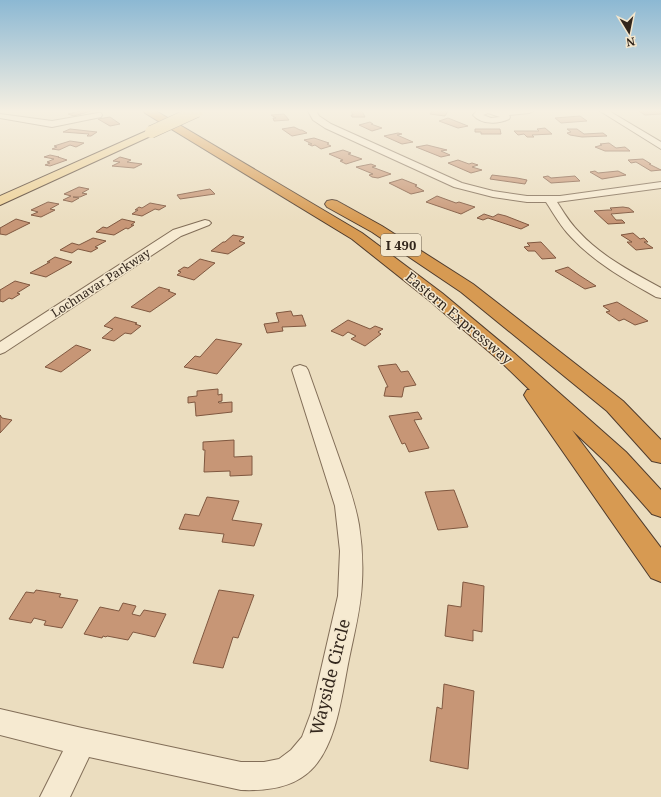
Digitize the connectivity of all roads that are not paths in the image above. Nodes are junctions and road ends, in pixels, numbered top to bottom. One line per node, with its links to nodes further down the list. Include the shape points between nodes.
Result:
1 (116, 148): 7 (main road, bridge)
2 (211, 148): 11 (highway, Eastern Expressway / I 490, via 357,236 436,297)
3 (235, 148): 13 (highway, Eastern Expressway / I 490, via 377,229 467,288)
4 (377, 148): 6 (street, via 458,185 504,196)
5 (661, 185): 6 (street)
6 (550, 200): 9 (street, via 565,224 589,249)
7 (0, 201)
8 (205, 223): 10 (street, Lochnavar Parkway, via 176,233)
9 (661, 294)
10 (0, 349)
11 (507, 357): 16 (highway, Eastern Expressway / I 490, via 617,458); 17 (highway)
12 (300, 370): 19 (street, Wayside Circle, via 343,497 351,544 346,616 323,715 309,751 300,762 287,771 259,777 241,776)
13 (615, 406): 14 (highway); 15 (highway, Eastern Expressway / I 490)
14 (661, 442)
15 (661, 455)
16 (661, 507)
17 (661, 570)
18 (0, 722): 19 (street)
19 (82, 742): 20 (street)
20 (55, 797)

